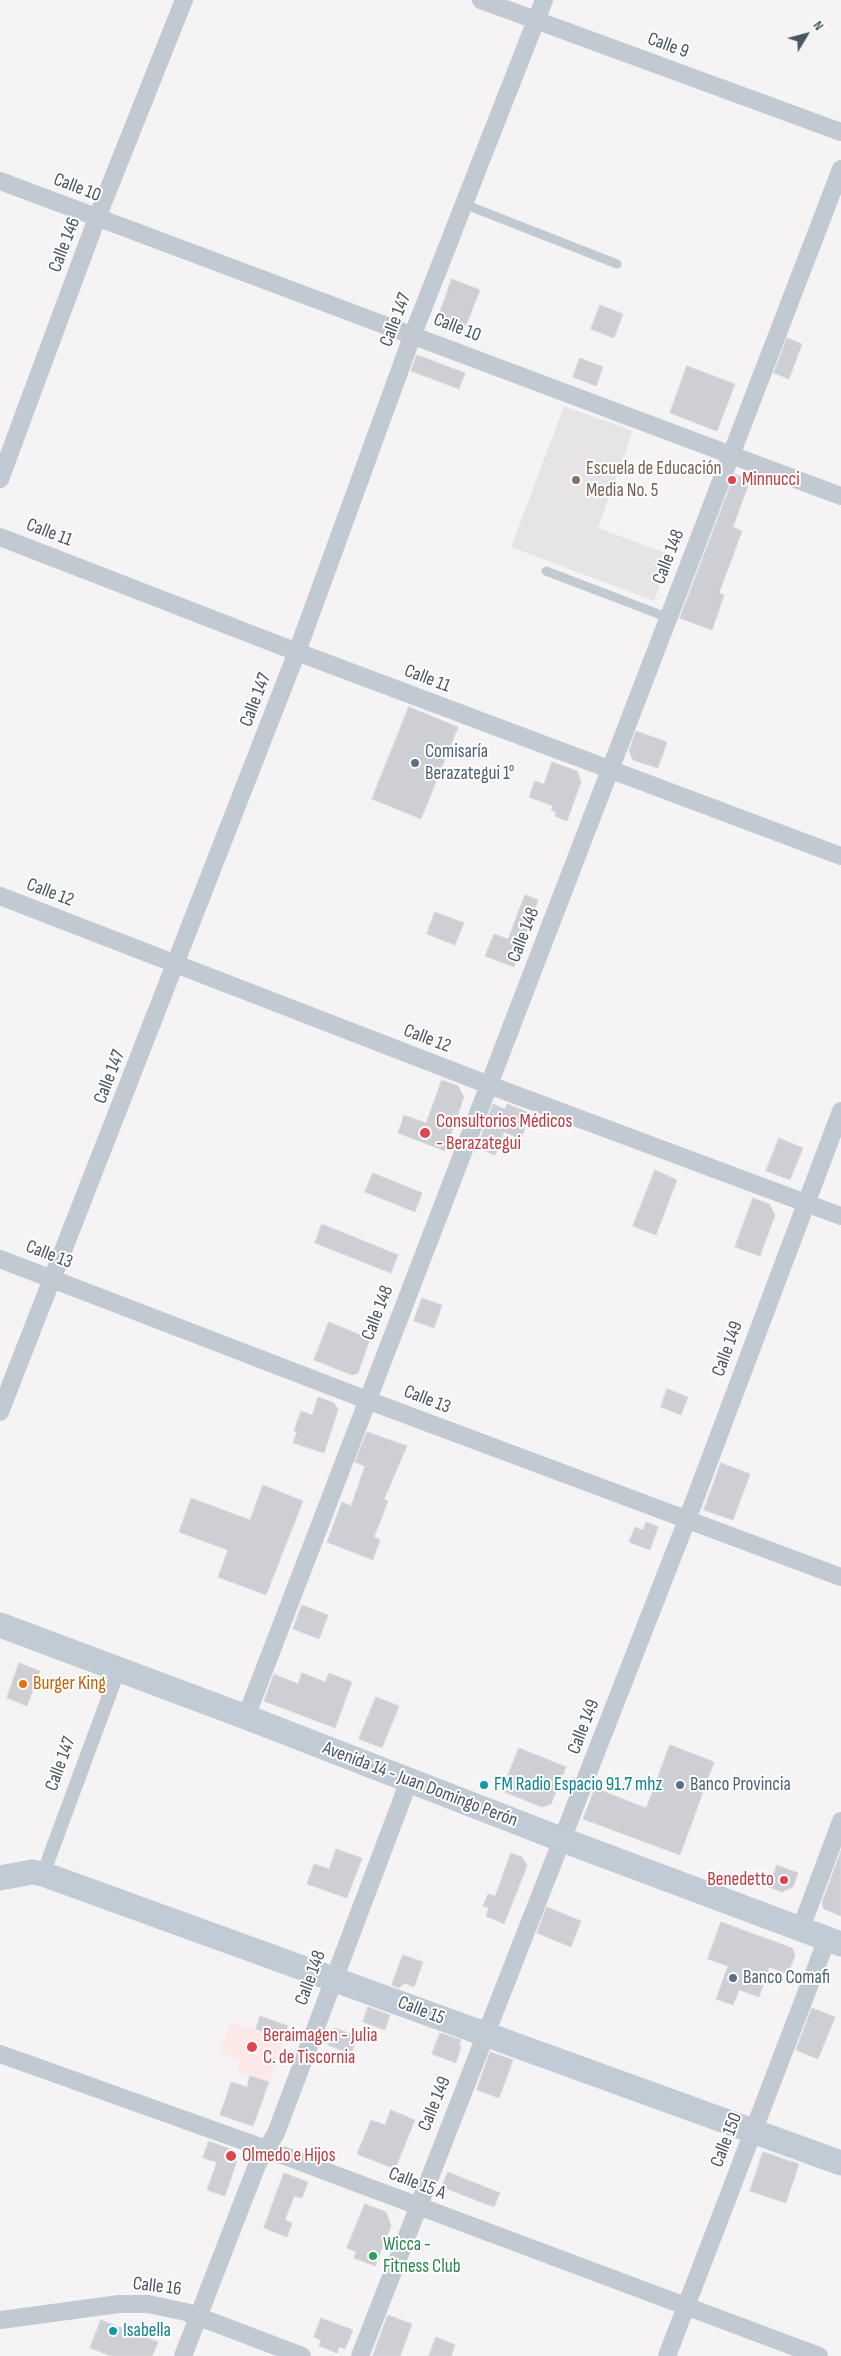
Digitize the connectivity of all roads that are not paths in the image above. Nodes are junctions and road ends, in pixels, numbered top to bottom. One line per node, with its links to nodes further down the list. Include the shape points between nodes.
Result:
1 (184, 0): 9 (street, Calle 146)
2 (481, 0): 4 (street, Calle 9)
3 (544, 0): 4 (street, Calle 147)
4 (536, 20): 5 (street, Calle 9); 8 (street, Calle 147)
5 (841, 132)
6 (841, 169): 12 (street, Calle 148)
7 (0, 181): 9 (street, Calle 10)
8 (464, 204): 10 (lane); 11 (street, Calle 147)
9 (97, 218): 11 (street, Calle 10); 13 (street, Calle 146)
10 (618, 264)
11 (413, 334): 12 (street, Calle 10); 18 (street, Calle 147)
12 (732, 454): 14 (street, Calle 10); 17 (street, Calle 148)
13 (0, 478)
14 (841, 496)
15 (0, 537): 18 (street, Calle 11)
16 (546, 571): 17 (lane)
17 (669, 618): 19 (street, Calle 148)
18 (297, 652): 19 (street, Calle 11); 22 (street, Calle 147)
19 (610, 770): 20 (street, Calle 11); 23 (street, Calle 148)
20 (841, 856)
21 (0, 896): 22 (street, Calle 12)
22 (176, 965): 23 (street, Calle 12); 28 (street, Calle 147)
23 (489, 1085): 25 (street, Calle 12); 29 (street, Calle 148)
24 (841, 1111): 25 (street, Calle 149)
25 (805, 1202): 26 (street, Calle 12); 31 (street, Calle 149)
26 (841, 1216)
27 (0, 1259): 28 (street, Calle 13)
28 (53, 1279): 29 (street, Calle 13); 30 (street, Calle 147)
29 (367, 1400): 31 (street, Calle 13); 35 (street, Calle 148)
30 (0, 1412)
31 (686, 1520): 32 (street, Calle 13); 38 (street, Calle 149)
32 (841, 1577)
33 (0, 1625): 34 (main road, Avenida 14 - Juan Domingo Perón)
34 (119, 1668): 35 (main road, Avenida 14 - Juan Domingo Perón); 39 (street, Calle 147)
35 (246, 1716): 36 (main road, Avenida 14 - Juan Domingo Perón)
36 (409, 1781): 38 (main road, Avenida 14 - Juan Domingo Perón); 43 (street, Calle 148)
37 (841, 1821): 41 (street)
38 (563, 1840): 41 (main road, Avenida 14 - Juan Domingo Perón); 44 (street, Calle 149)
39 (43, 1874): 40 (main road, Calle 15, via 32,1872); 43 (main road, Calle 15)
40 (0, 1878)
41 (801, 1928): 42 (main road, Avenida 14 - Juan Domingo Perón)
42 (834, 1941): 46 (street, Calle 150)
43 (333, 1978): 44 (main road, Calle 15); 47 (street, Calle 148, via 276,2133)
44 (486, 2035): 46 (main road, Calle 15); 49 (street, Calle 149)
45 (0, 2054): 47 (street, Calle 15 A)
46 (753, 2132): 48 (main road, Calle 15); 50 (street, Calle 150)
47 (266, 2149): 49 (street, Calle 15 A); 51 (street, Calle 148, via 257,2164)
48 (841, 2163)
49 (417, 2207): 50 (street, Calle 15 A); 55 (street, Calle 149)
50 (687, 2306): 56 (street, Calle 150); 57 (street, Calle 15 A)
51 (197, 2316): 52 (street, Calle 16, via 166,2307 134,2304); 53 (street, Calle 148); 54 (street, Calle 16)
52 (0, 2320)
53 (183, 2356)
54 (302, 2356)
55 (360, 2356)
56 (667, 2356)
57 (819, 2356)

